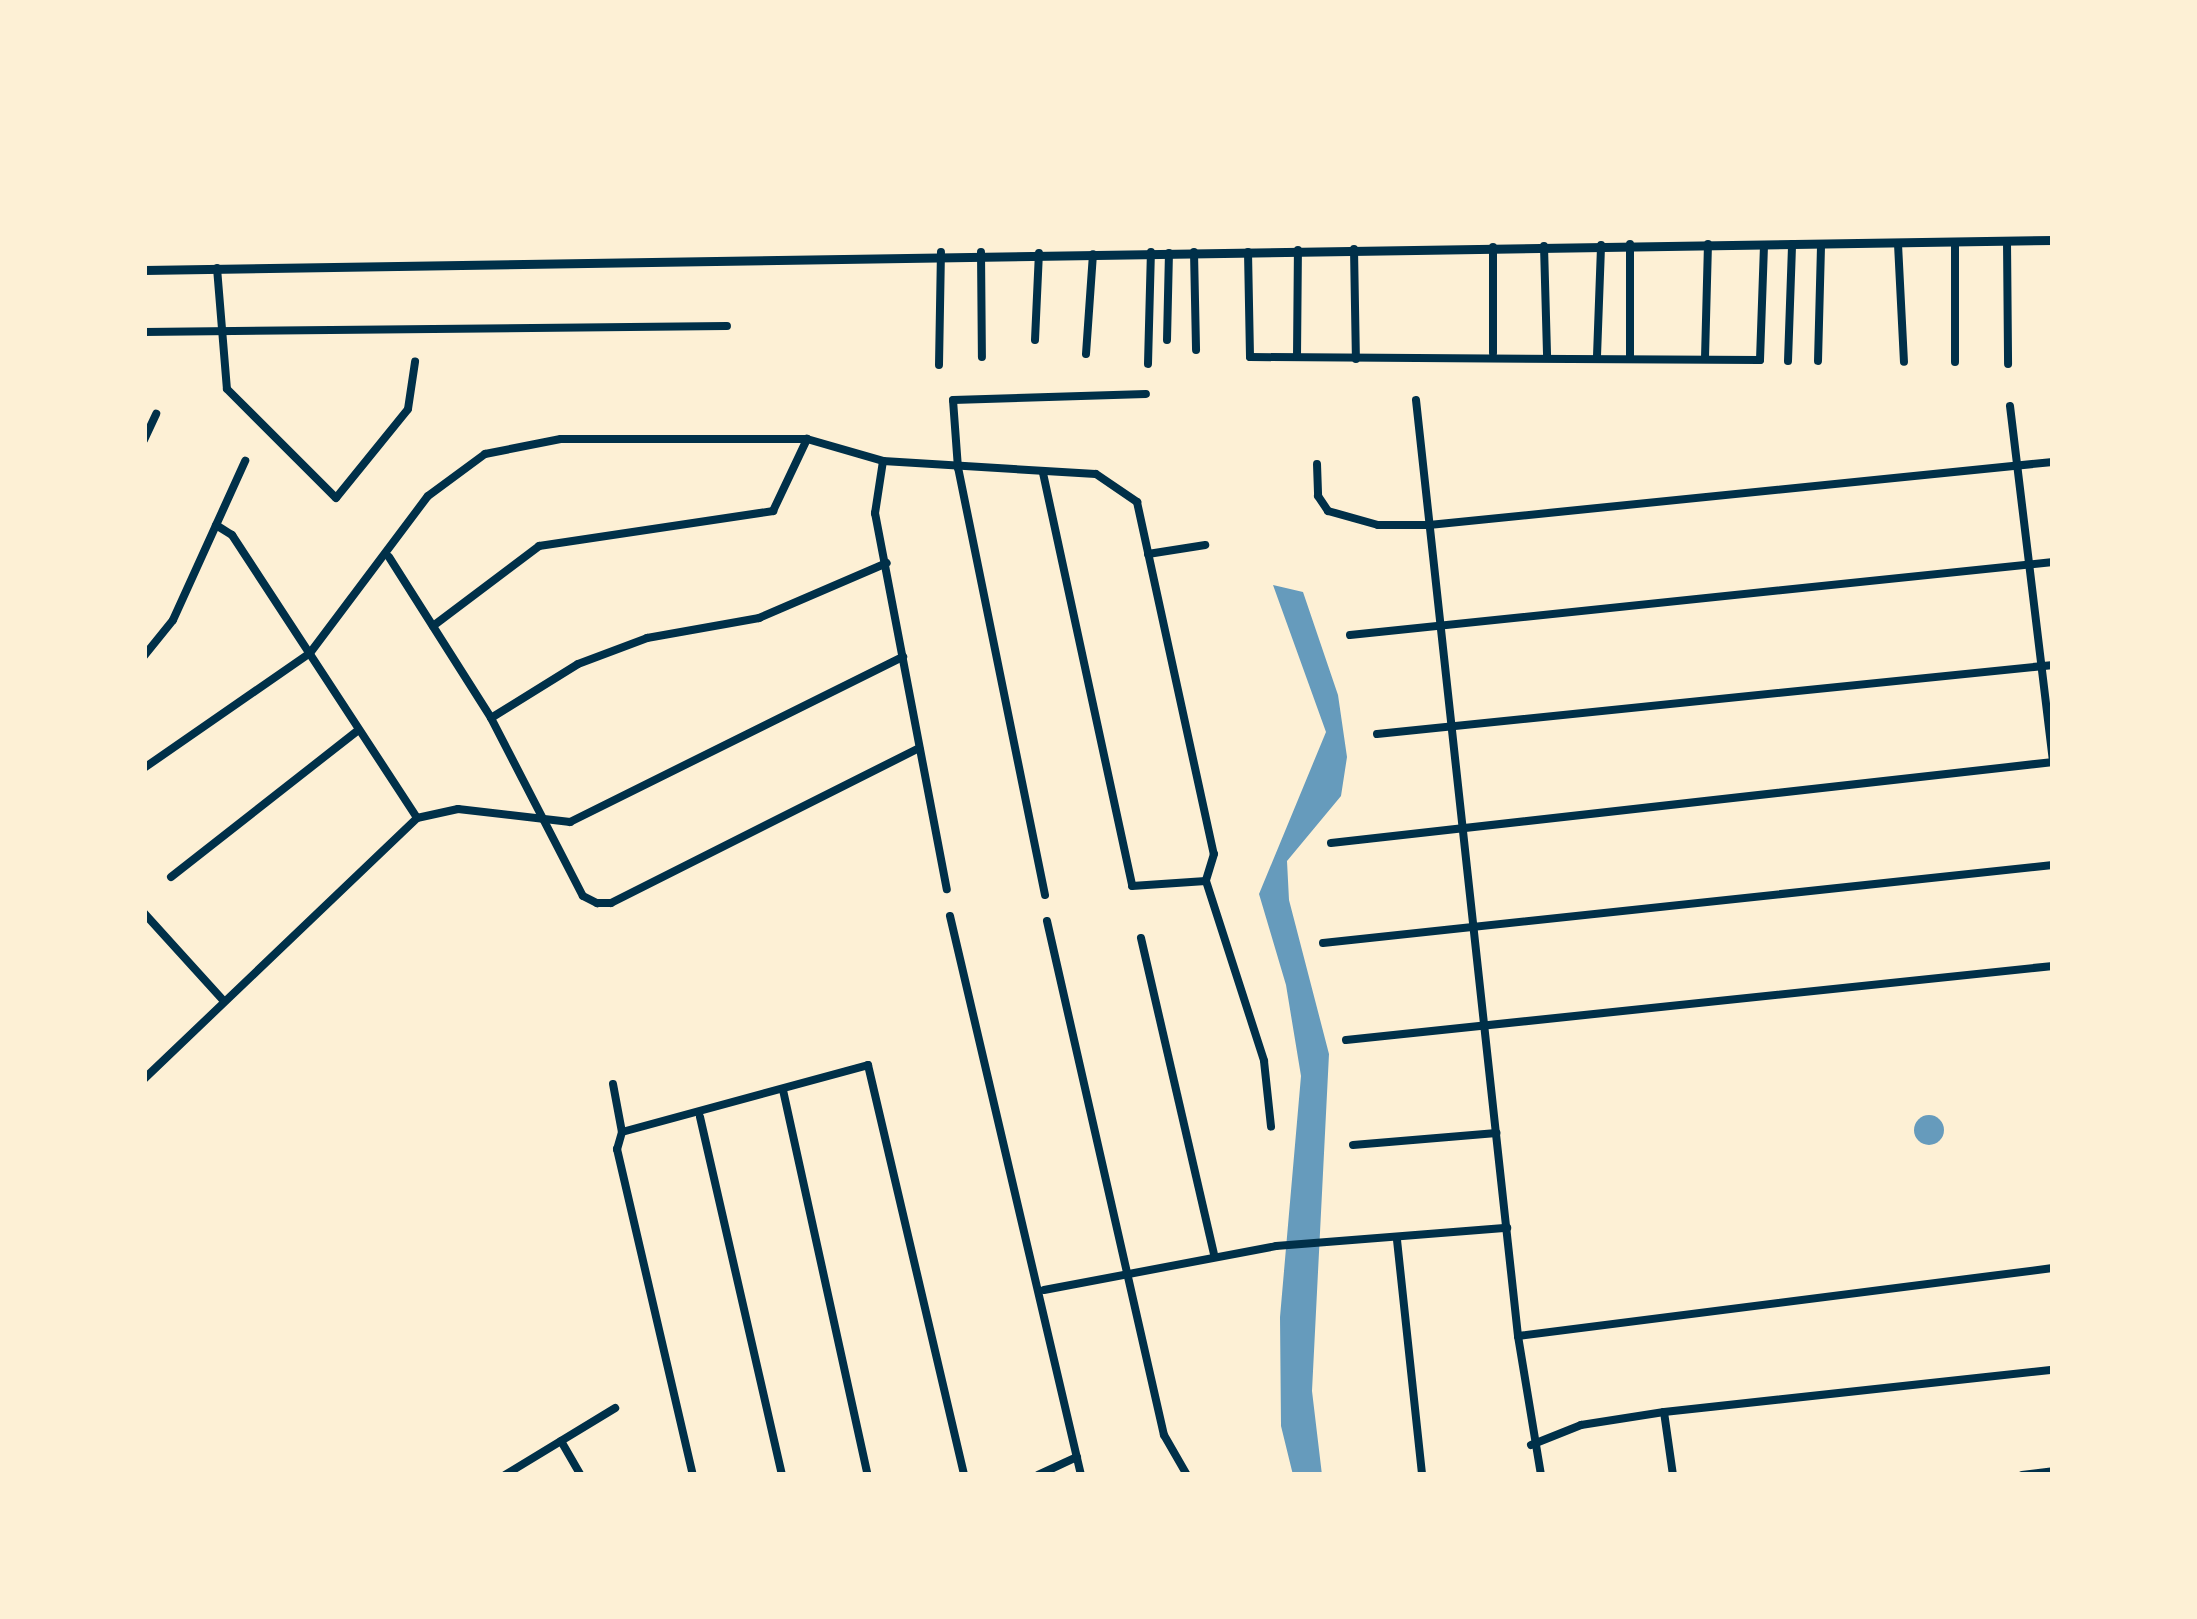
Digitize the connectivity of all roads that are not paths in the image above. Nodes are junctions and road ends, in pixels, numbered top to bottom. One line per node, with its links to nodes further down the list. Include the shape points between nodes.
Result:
1 (2053, 240): 2 (street)
2 (2007, 241): 3 (street); 46 (street)
3 (1954, 242): 8 (street); 44 (street)
4 (1630, 244): 5 (street); 9 (street); 35 (street)
5 (1708, 244): 10 (street); 39 (street)
6 (1792, 244): 7 (street); 10 (street); 40 (street)
7 (1821, 244): 8 (street); 41 (street)
8 (1898, 244): 43 (street)
9 (1601, 245): 11 (street); 34 (street)
10 (1764, 245): 39 (street, via 1763,357)
11 (1544, 246): 12 (street); 33 (street)
12 (1493, 247): 13 (street); 31 (street)
13 (1354, 249): 15 (street); 38 (street)
14 (1248, 250): 15 (street); 19 (street); 37 (street, via 1250,357)
15 (1298, 250): 37 (street)
16 (1093, 251): 17 (street); 22 (street); 32 (street)
17 (1151, 251): 18 (street); 45 (street)
18 (1169, 251): 19 (street); 29 (street)
19 (1194, 251): 30 (street)
20 (941, 252): 21 (street); 23 (street); 47 (street)
21 (982, 252): 22 (street); 36 (street)
22 (1039, 252): 28 (street)
23 (218, 268): 24 (street); 26 (street)
24 (144, 269)
25 (727, 326): 26 (street)
26 (222, 327): 27 (street); 42 (street, via 227,389 341,499 408,409)
27 (144, 332)
28 (1035, 340)
29 (1167, 340)
30 (1196, 350)
31 (1493, 353): 33 (street); 38 (street)
32 (1086, 354)
33 (1546, 356): 34 (street)
34 (1597, 356): 35 (street)
35 (1630, 356): 39 (street)
36 (982, 357)
37 (1297, 357): 38 (street)
38 (1356, 358)
39 (1705, 358)
40 (1788, 361)
41 (1818, 361)
42 (415, 362)
43 (1904, 362)
44 (1954, 362)
45 (1148, 364)
46 (2008, 364)
47 (939, 365)
48 (1146, 394): 59 (street, via 954,399)
49 (1416, 400): 62 (street)
50 (2010, 406): 58 (street)
51 (156, 414): 53 (street)
52 (807, 439): 55 (street); 65 (street, via 523,442 453,473); 69 (street, via 773,511 539,546)
53 (144, 440)
54 (245, 461): 61 (street)
55 (883, 461): 59 (street); 66 (street, via 874,506)
56 (2053, 462): 58 (street)
57 (1317, 464): 62 (street, via 1318,496 1328,511 1378,525)
58 (2023, 465): 62 (street); 68 (street)
59 (958, 468): 60 (street); 91 (street)
60 (1043, 473): 64 (street, via 1118,483 1137,502); 89 (street, via 1132,886)
61 (216, 525): 72 (street, via 232,535); 73 (street, via 173,620)
62 (1430, 525): 70 (street)
63 (1205, 544): 64 (street)
64 (1148, 554): 89 (street, via 1214,854)
65 (389, 557): 69 (street); 72 (street)
66 (887, 562): 74 (street); 76 (street, via 759,619 647,638 595,658)
67 (2053, 562): 68 (street)
68 (2034, 564): 70 (street); 75 (street)
69 (433, 626): 76 (street)
70 (1441, 626): 71 (street); 77 (street)
71 (1350, 635)
72 (310, 653): 78 (street); 82 (street)
73 (144, 656)
74 (903, 657): 80 (street); 84 (street, via 570,821)
75 (2048, 666): 77 (street); 81 (street)
76 (491, 718): 84 (street)
77 (1451, 727): 79 (street); 85 (street)
78 (356, 733): 83 (street); 88 (street)
79 (1377, 734)
80 (919, 748): 84 (street, via 611,903 583,896); 90 (street)
81 (2053, 762): 85 (street)
82 (144, 769)
83 (417, 818): 84 (street, via 458,809); 99 (street)
84 (542, 818)
85 (1462, 826): 86 (street); 95 (street)
86 (1330, 843)
87 (2053, 865): 95 (street)
88 (171, 877)
89 (1206, 881): 106 (street, via 1264,1061)
90 (947, 889)
91 (1045, 895)
92 (144, 913): 99 (street)
93 (950, 916): 115 (street)
94 (1047, 921): 114 (street)
95 (1474, 926): 97 (street); 100 (street)
96 (1141, 938): 112 (street)
97 (1323, 943)
98 (2053, 966): 100 (street)
99 (223, 1000): 102 (street)
100 (1486, 1028): 101 (street); 108 (street)
101 (1346, 1040)
102 (144, 1079)
103 (613, 1084): 107 (street)
104 (783, 1090): 105 (street); 128 (street); 129 (street, via 868,1065)
105 (700, 1117): 107 (street); 127 (street)
106 (1270, 1127)
107 (622, 1132): 126 (street, via 617,1149)
108 (1497, 1132): 109 (street); 110 (street)
109 (1353, 1145)
110 (1507, 1228): 111 (street); 116 (street)
111 (1397, 1240): 112 (street); 133 (street)
112 (1214, 1256): 114 (street)
113 (2053, 1268): 116 (street)
114 (1130, 1271): 115 (street); 132 (street, via 1164,1435)
115 (1044, 1290): 122 (street)
116 (1518, 1336): 121 (street)
117 (2053, 1370): 119 (street)
118 (615, 1408): 120 (street)
119 (1664, 1412): 121 (street, via 1581,1425); 135 (street)
120 (561, 1442): 124 (street); 125 (street)
121 (1531, 1445): 134 (street)
122 (1077, 1457): 130 (street); 131 (street)
123 (2053, 1472): 136 (street)
124 (505, 1475)
125 (581, 1475)
126 (693, 1475)
127 (782, 1475)
128 (868, 1475)
129 (964, 1475)
130 (1038, 1475)
131 (1082, 1475)
132 (1187, 1475)
133 (1422, 1475)
134 (1541, 1475)
135 (1673, 1475)
136 (2022, 1475)

